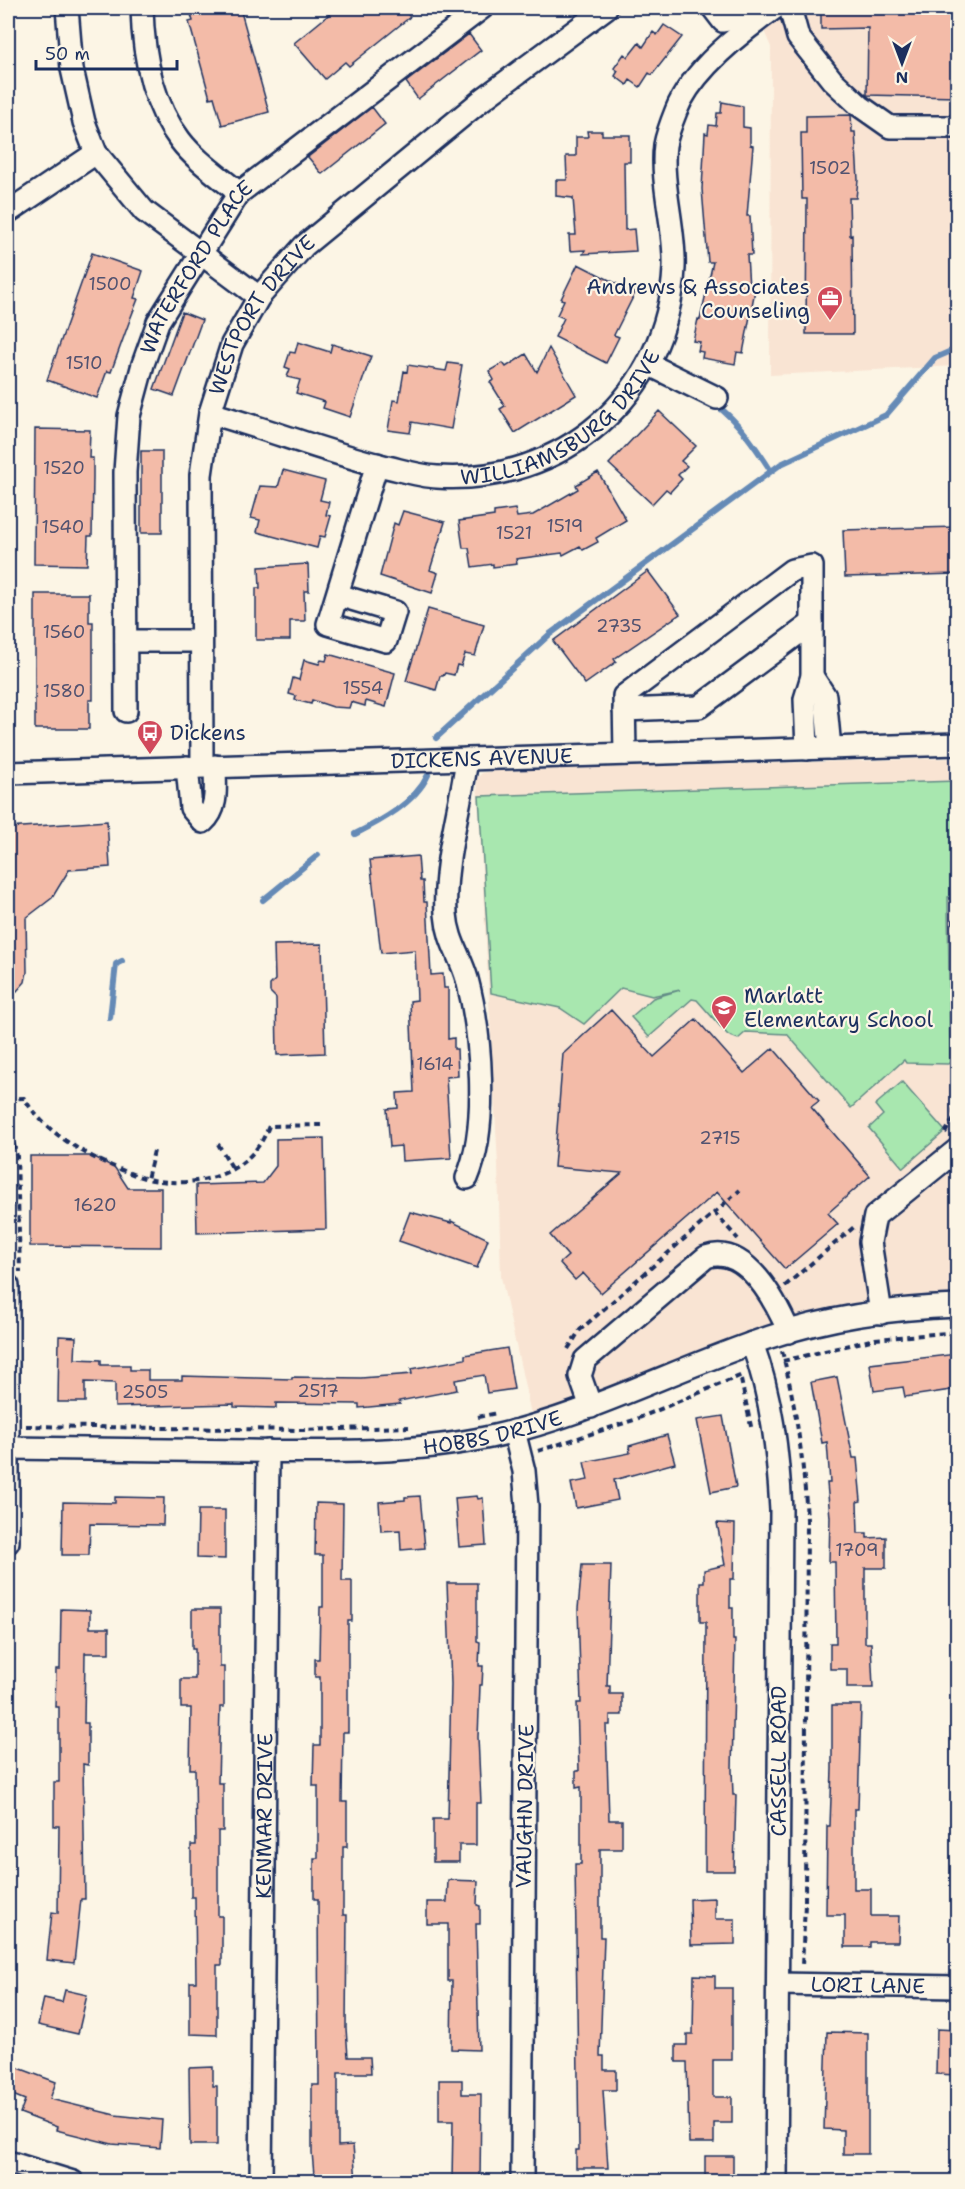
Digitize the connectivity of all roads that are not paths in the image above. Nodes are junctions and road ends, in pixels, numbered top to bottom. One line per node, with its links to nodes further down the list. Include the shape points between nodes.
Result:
1 (67, 8): 10 (street, via 72,69 84,122)
2 (142, 8): 11 (street, via 149,73 162,111 181,141)
3 (482, 8): 11 (street, WATERFORD PLACE)
4 (606, 8): 14 (street, WESTPORT DRIVE, via 483,99 304,246)
5 (713, 8): 8 (street, via 723,21)
6 (775, 8): 8 (street, WILLIAMSBURG DRIVE)
7 (790, 8): 9 (street, via 798,37 832,80 860,106 890,127)
8 (743, 18): 15 (street, WILLIAMSBURG DRIVE, via 677,108 665,146 674,267 662,331)
9 (957, 127)
10 (96, 153): 12 (street); 13 (street, via 144,211)
11 (239, 193): 13 (street, WATERFORD PLACE)
12 (8, 212)
13 (200, 253): 14 (street); 21 (street, WATERFORD PLACE, via 158,322 129,416 124,472)
14 (259, 297): 17 (street, WESTPORT DRIVE, via 232,344)
15 (648, 364): 16 (street); 18 (street, WILLIAMSBURG DRIVE, via 612,413 586,435 562,451 515,470 470,477 435,477)
16 (717, 398)
17 (210, 413): 18 (street, WILLIAMSBURG DRIVE); 22 (street, WESTPORT DRIVE, via 201,476)
18 (377, 464): 19 (street)
19 (338, 595)
20 (812, 623): 23 (street); 24 (street, via 699,707); 24 (street, via 812,566 792,570 624,696)
21 (126, 641): 22 (street); 25 (street, WATERFORD PLACE)
22 (201, 641): 31 (street, WESTPORT DRIVE)
23 (812, 676): 27 (street, via 805,699); 28 (street, via 825,696)
24 (624, 710): 29 (street)
25 (126, 711)
26 (957, 744): 28 (street, DICKENS AVENUE)
27 (807, 748): 28 (street, DICKENS AVENUE); 29 (street, DICKENS AVENUE)
28 (830, 748)
29 (625, 754): 30 (street, DICKENS AVENUE)
30 (467, 759): 31 (street, DICKENS AVENUE); 34 (street, via 446,887 449,936 465,972 473,1005 481,1119 475,1159)
31 (202, 766): 32 (street, DICKENS AVENUE)
32 (8, 773)
33 (957, 1149): 37 (street, via 874,1216 870,1242)
34 (467, 1178)
35 (8, 1286): 41 (street)
36 (957, 1306): 37 (street, HOBBS DRIVE)
37 (881, 1313): 38 (street, HOBBS DRIVE)
38 (786, 1341): 39 (street, HOBBS DRIVE); 40 (street, via 775,1301 740,1261 728,1254 706,1257 585,1360 580,1376)
39 (752, 1343): 40 (street, HOBBS DRIVE); 46 (street, CASSELL ROAD, via 775,1436 781,1510)
40 (591, 1407): 42 (street, HOBBS DRIVE)
41 (8, 1426): 43 (street)
42 (514, 1431): 44 (street, HOBBS DRIVE, via 414,1448); 51 (street, VAUGHN DRIVE, via 527,1506)
43 (8, 1448): 44 (street, HOBBS DRIVE); 45 (street)
44 (268, 1451): 50 (street, KENMAR DRIVE)
45 (8, 1542)
46 (778, 1984): 47 (street, LORI LANE); 52 (street, CASSELL ROAD)
47 (957, 1987)
48 (8, 2162): 49 (street)
49 (73, 2181)
50 (261, 2181)
51 (522, 2181)
52 (776, 2181)

